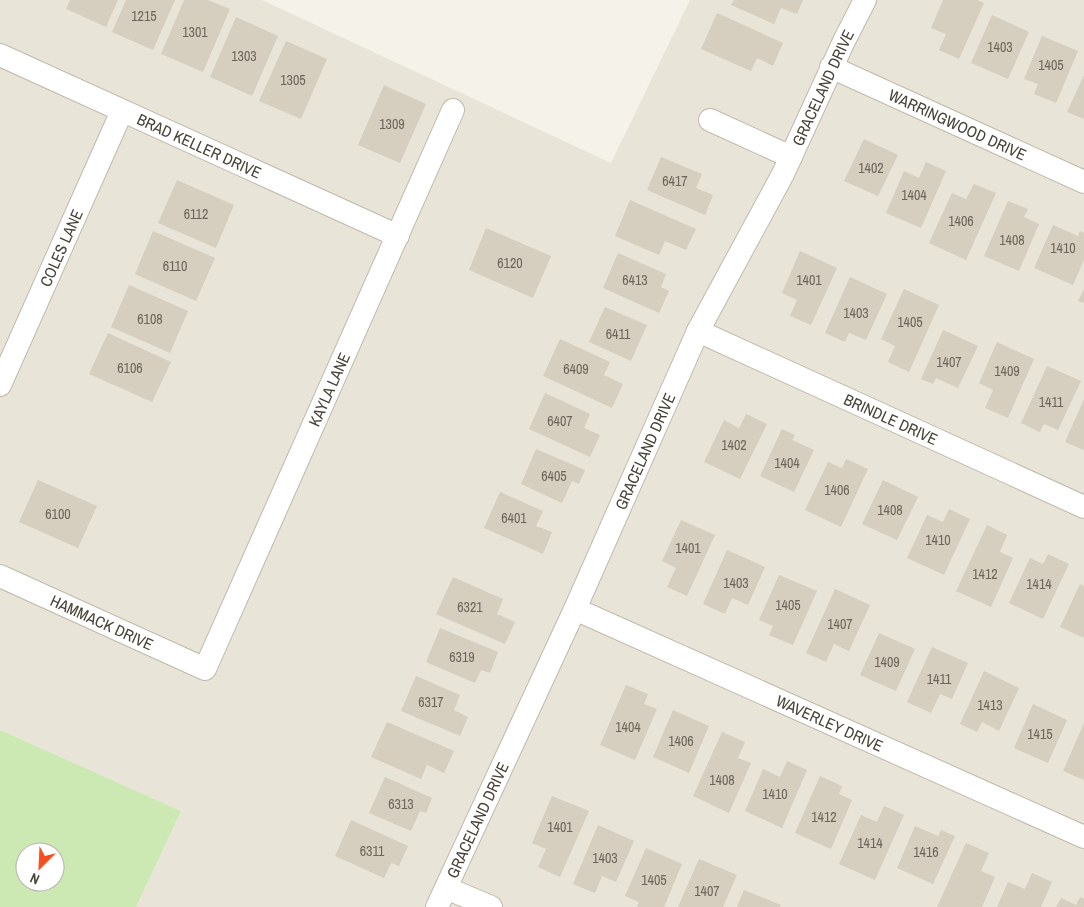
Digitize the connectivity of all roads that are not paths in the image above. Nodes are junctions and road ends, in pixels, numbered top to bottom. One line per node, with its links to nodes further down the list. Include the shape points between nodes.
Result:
1 (865, 0): 3 (street, GRACELAND DRIVE)
2 (0, 55): 5 (street, BRAD KELLER DRIVE)
3 (832, 67): 7 (street, GRACELAND DRIVE); 8 (street, WARRINGWOOD DRIVE)
4 (453, 110): 9 (street, KAYLA LANE)
5 (122, 111): 9 (street, BRAD KELLER DRIVE); 11 (street, COLES LANE)
6 (710, 120): 7 (street)
7 (791, 157): 10 (street, GRACELAND DRIVE)
8 (1084, 182)
9 (398, 236): 15 (street, KAYLA LANE)
10 (698, 331): 12 (street, BRINDLE DRIVE); 14 (street, GRACELAND DRIVE)
11 (0, 384)
12 (1084, 507)
13 (0, 576): 15 (street, HAMMACK DRIVE)
14 (575, 609): 16 (street, WAVERLEY DRIVE); 17 (street, GRACELAND DRIVE)
15 (205, 669)
16 (1084, 837)
17 (441, 897): 18 (street)
18 (491, 907)

